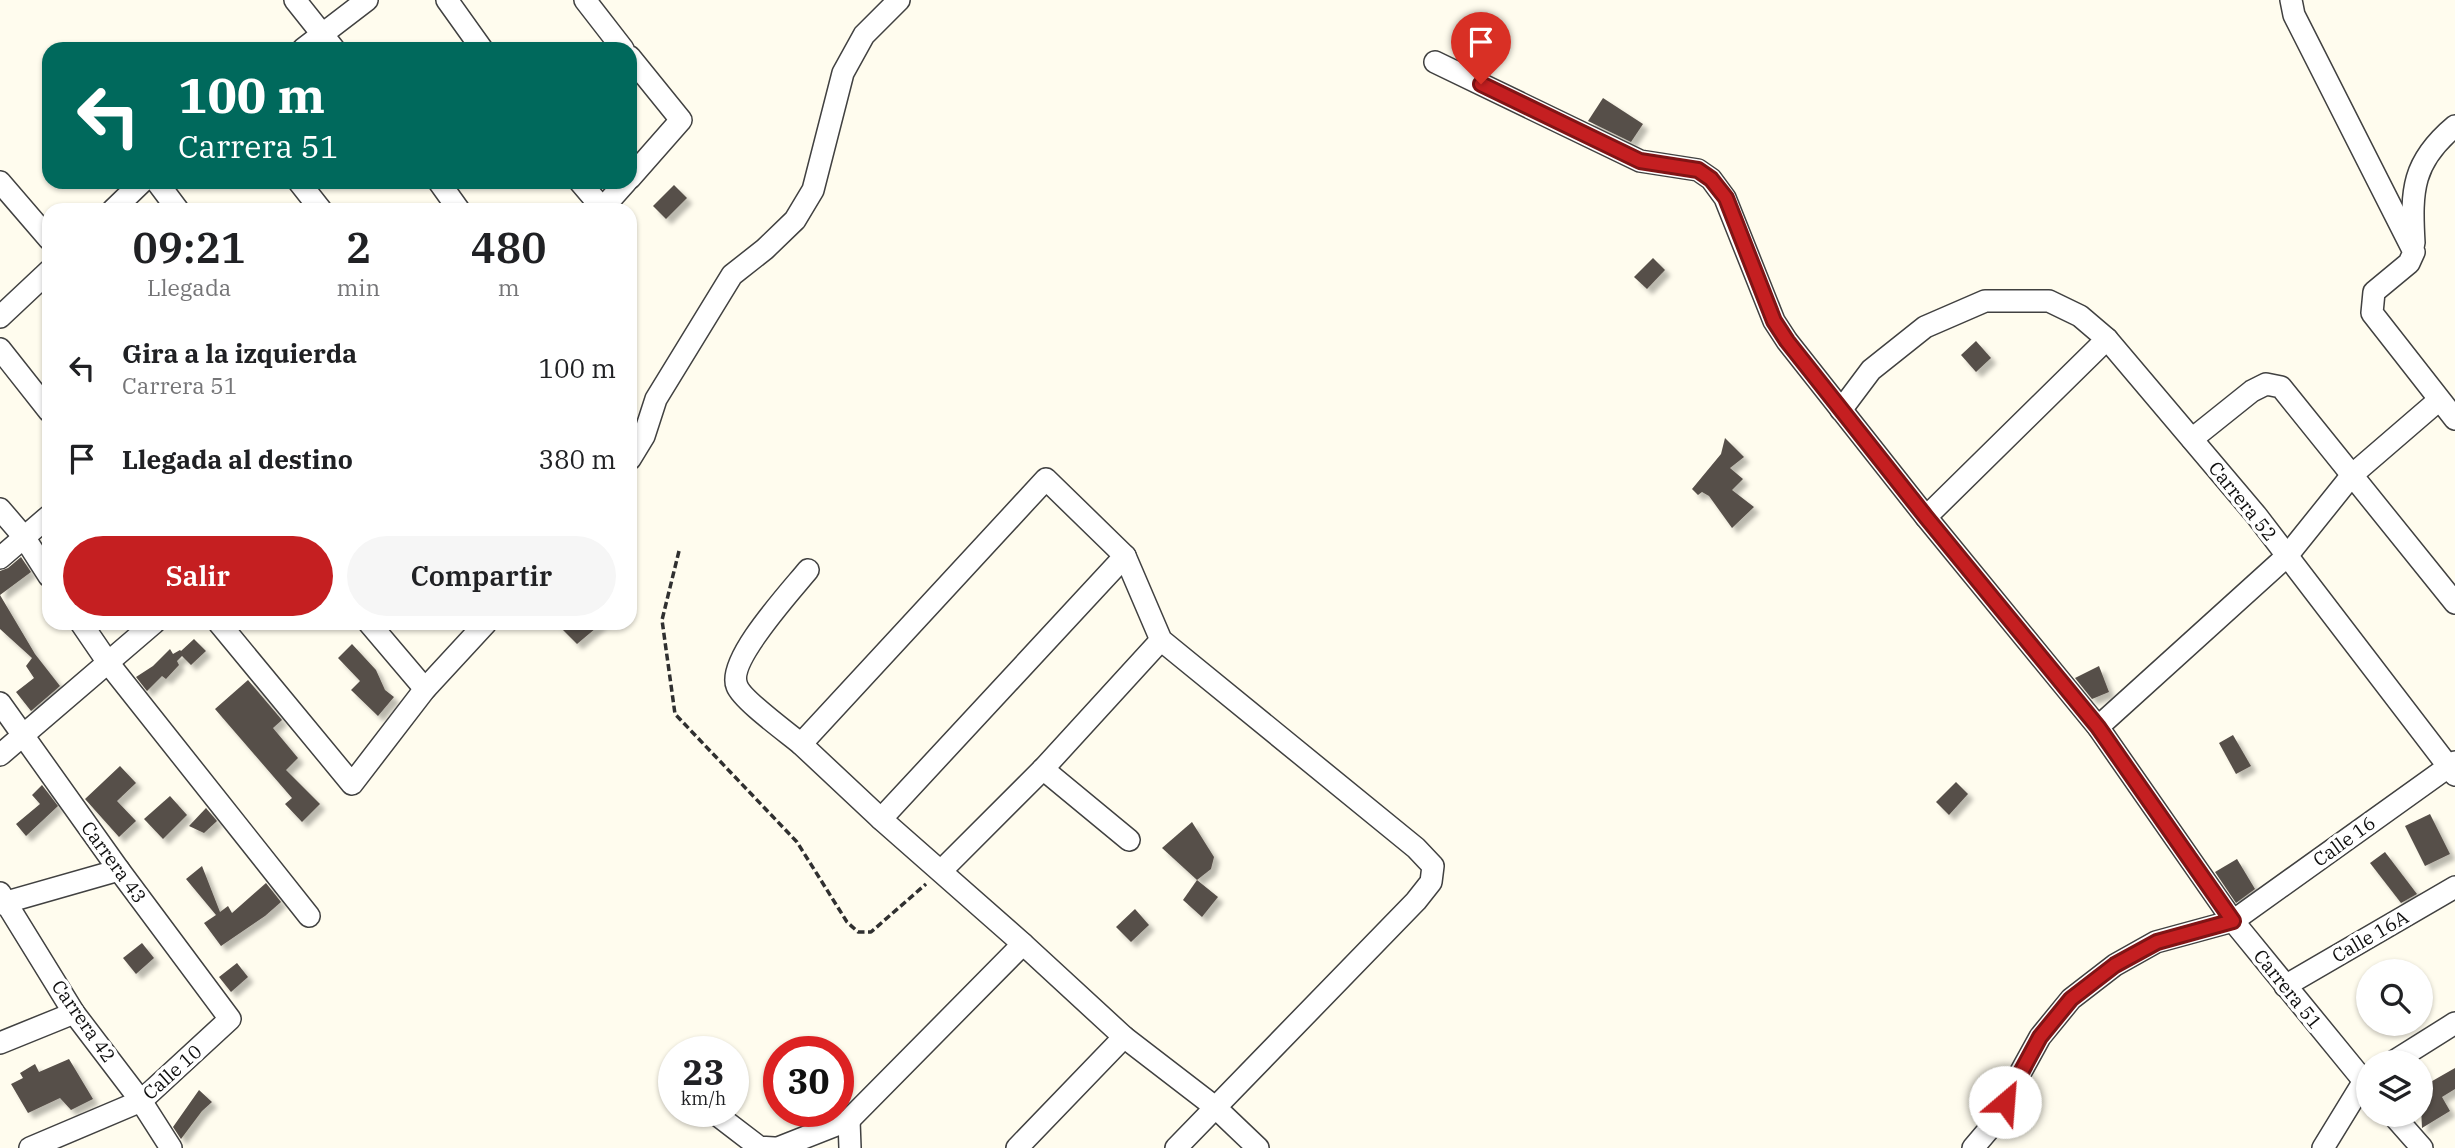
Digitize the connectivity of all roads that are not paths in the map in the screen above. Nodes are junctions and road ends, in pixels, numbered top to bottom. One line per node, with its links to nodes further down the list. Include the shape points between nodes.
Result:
1 (295, 0): 7 (street)
2 (367, 0): 7 (street)
3 (446, 0): 8 (street)
4 (584, 0): 9 (street)
5 (899, 0): 31 (street, via 864,35 843,74 813,190 795,220 732,275)
6 (2291, 0): 22 (street, via 2294,15)
7 (328, 41)
8 (477, 42)
9 (617, 42)
10 (1435, 62): 29 (street, Carrera 51, via 1640,161 1698,170 1711,179 1726,198 1774,321)
11 (637, 66): 13 (street, via 681,120)
12 (2455, 126): 22 (street, via 2420,166 2412,205)
13 (637, 170)
14 (0, 181): 21 (street)
15 (135, 189): 18 (street)
16 (586, 189): 19 (street)
17 (620, 189): 20 (street)
18 (120, 203)
19 (597, 203)
20 (607, 203)
21 (42, 231)
22 (2414, 251): 27 (street, via 2409,263 2374,292 2372,313)
23 (42, 278): 24 (street)
24 (0, 317)
25 (2108, 339): 29 (street, Carrera 52, via 2080,316 2049,301 1985,301 1925,327 1871,370); 32 (street, Carrera 52); 35 (street)
26 (0, 349): 28 (street)
27 (2439, 400): 30 (street); 33 (street)
28 (42, 402)
29 (1841, 410): 35 (street, Carrera 51)
30 (2455, 419)
31 (637, 429)
32 (2192, 439): 33 (street, via 2252,391 2266,384 2281,387); 39 (street, Carrera 52)
33 (2352, 475): 39 (street); 43 (street)
34 (0, 509): 37 (street)
35 (1926, 517): 53 (street, Carrera 51)
36 (42, 522): 37 (street)
37 (24, 537): 40 (street); 41 (street)
38 (1125, 556): 49 (street); 55 (street, via 1046,479); 59 (street)
39 (2287, 556): 53 (street); 57 (street, Carrera 52)
40 (0, 558)
41 (42, 565)
42 (808, 570): 55 (street, via 746,648 736,668 737,686 747,699)
43 (2455, 603)
44 (86, 630): 50 (street)
45 (147, 630): 50 (street)
46 (225, 630): 51 (street, via 352,784)
47 (375, 630): 51 (street)
48 (480, 630): 51 (street)
49 (1161, 640): 58 (street); 78 (street, via 1433,866 1431,882 1416,901)
50 (109, 664): 54 (street); 65 (street)
51 (425, 689)
52 (0, 703): 54 (street, Carrera 43)
53 (2098, 727): 66 (street, Carrera 51)
54 (23, 736): 56 (street); 61 (street, Carrera 43)
55 (802, 744): 59 (street)
56 (0, 755)
57 (2453, 767): 66 (street, Calle 16)
58 (1044, 769): 60 (street); 62 (street)
59 (881, 819): 62 (street)
60 (1129, 840)
61 (119, 870): 64 (street); 70 (street, Carrera 43)
62 (941, 871): 67 (street)
63 (2455, 887): 68 (street, Calle 16A)
64 (2, 899): 69 (street, Carrera 42)
65 (309, 916)
66 (2233, 921): 68 (street, Carrera 51); 91 (street, via 2157,942 2115,965 2071,999 2040,1037 1990,1128)
67 (1023, 944): 72 (street); 79 (street)
68 (2285, 986): 75 (street, Carrera 51)
69 (74, 1013): 73 (street); 77 (street, Carrera 42)
70 (230, 1019): 77 (street, Calle 10)
71 (2455, 1023): 74 (street)
72 (1124, 1038): 78 (street); 88 (street)
73 (0, 1042)
74 (2412, 1050)
75 (2356, 1069)
76 (2356, 1098): 92 (street)
77 (141, 1101): 84 (street, Calle 10); 85 (street, Carrera 42)
78 (1215, 1107): 89 (street); 90 (street)
79 (854, 1115)
80 (733, 1127): 86 (street, via 759,1147)
81 (831, 1127): 86 (street)
82 (849, 1127): 87 (street)
83 (2404, 1127): 93 (street)
84 (30, 1148)
85 (171, 1148)
86 (776, 1148)
87 (850, 1148)
88 (1017, 1148)
89 (1176, 1148)
90 (1258, 1148)
91 (1973, 1148)
92 (2323, 1148)
93 (2422, 1148)

